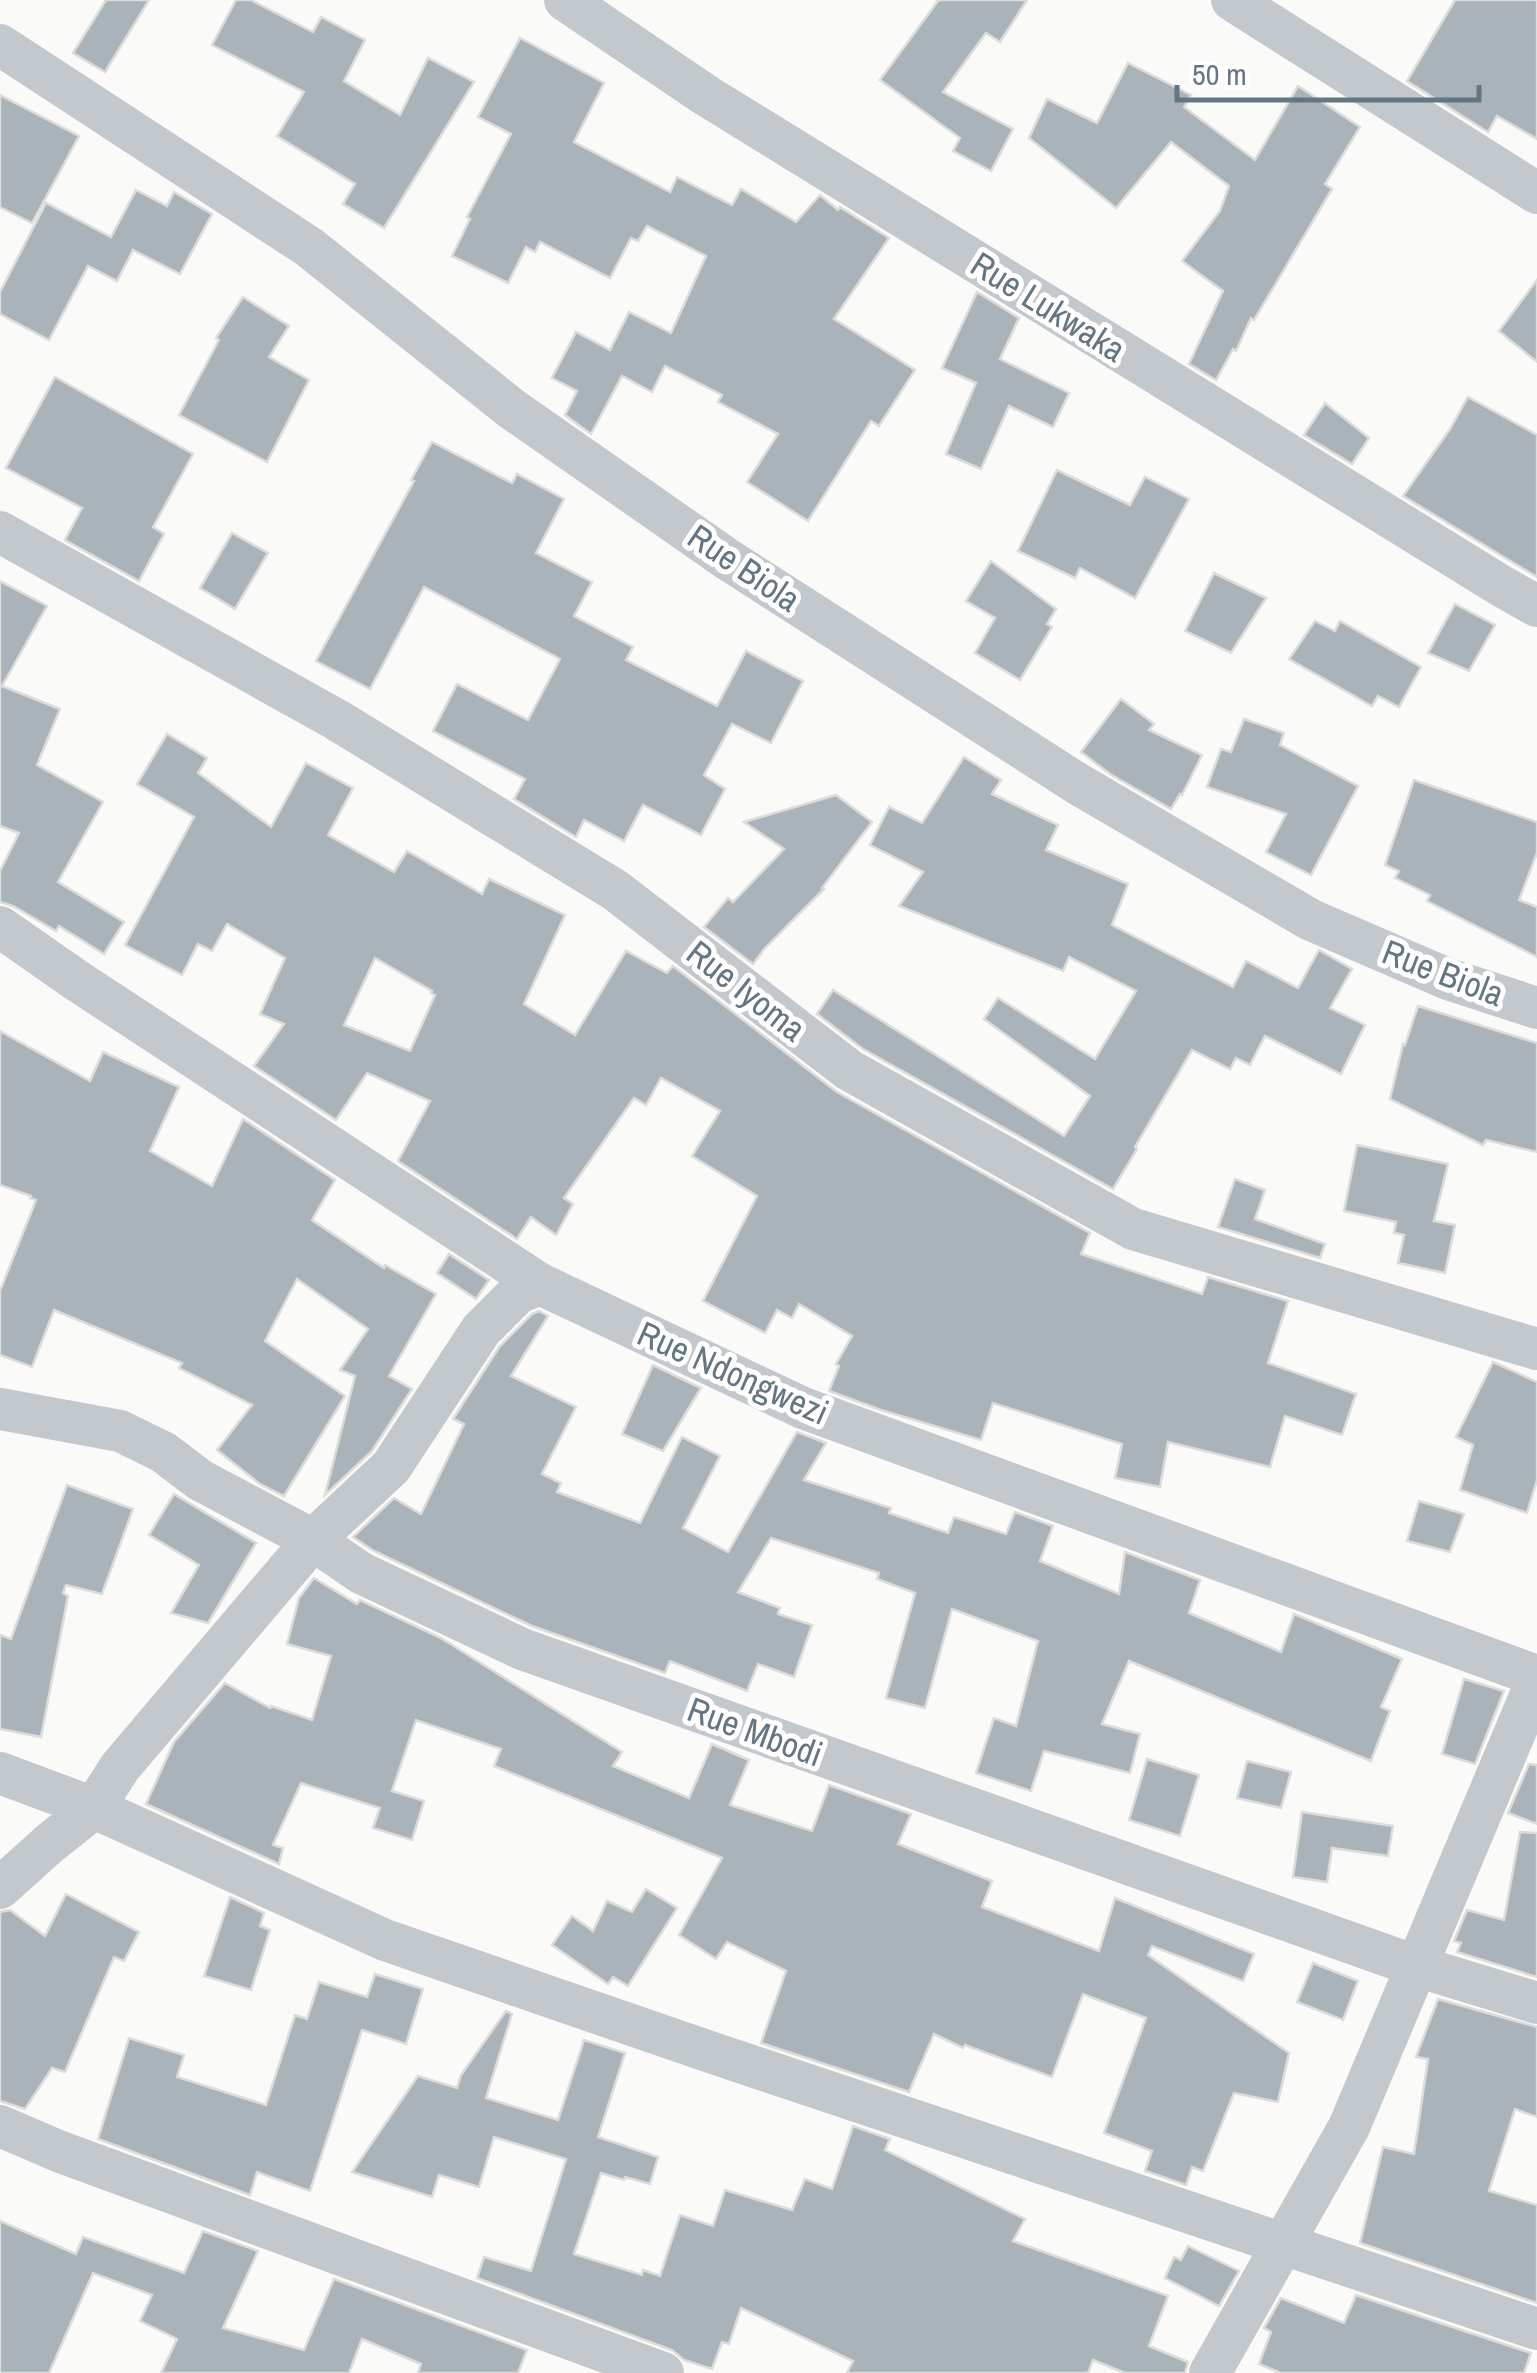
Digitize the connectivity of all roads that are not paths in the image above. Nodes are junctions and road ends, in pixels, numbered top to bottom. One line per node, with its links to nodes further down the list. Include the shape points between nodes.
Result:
1 (565, 0): 6 (street, Rue Lukwaka, via 724,106)
2 (1232, 0): 4 (street)
3 (0, 45): 8 (street, Rue Biola, via 309,248 512,410 727,559 1078,784 1311,920 1448,979)
4 (1537, 193)
5 (0, 532): 10 (street, Rue Iyoma, via 337,720 615,890 848,1070 1134,1229)
6 (1537, 606)
7 (0, 926): 9 (street, Rue Ndongwezi)
8 (1537, 1008)
9 (540, 1284): 12 (street, via 518,1293 481,1330 391,1467); 13 (street, Rue Ndongwezi, via 804,1408)
10 (1537, 1349)
11 (0, 1409): 12 (street, Rue Mbodi, via 120,1431)
12 (312, 1540): 15 (street, via 120,1767); 17 (street, Rue Mbodi, via 360,1572 522,1648)
13 (1537, 1678): 17 (street)
14 (0, 1773): 15 (street)
15 (94, 1808): 16 (street); 20 (street, via 385,1940)
16 (0, 1888)
17 (1416, 1966): 18 (street, Rue Mbodi); 20 (street, via 1349,2127)
18 (1537, 2003)
19 (0, 2126): 22 (street)
20 (1282, 2244): 21 (street); 23 (street)
21 (1537, 2330)
22 (664, 2373)
23 (1210, 2373)

